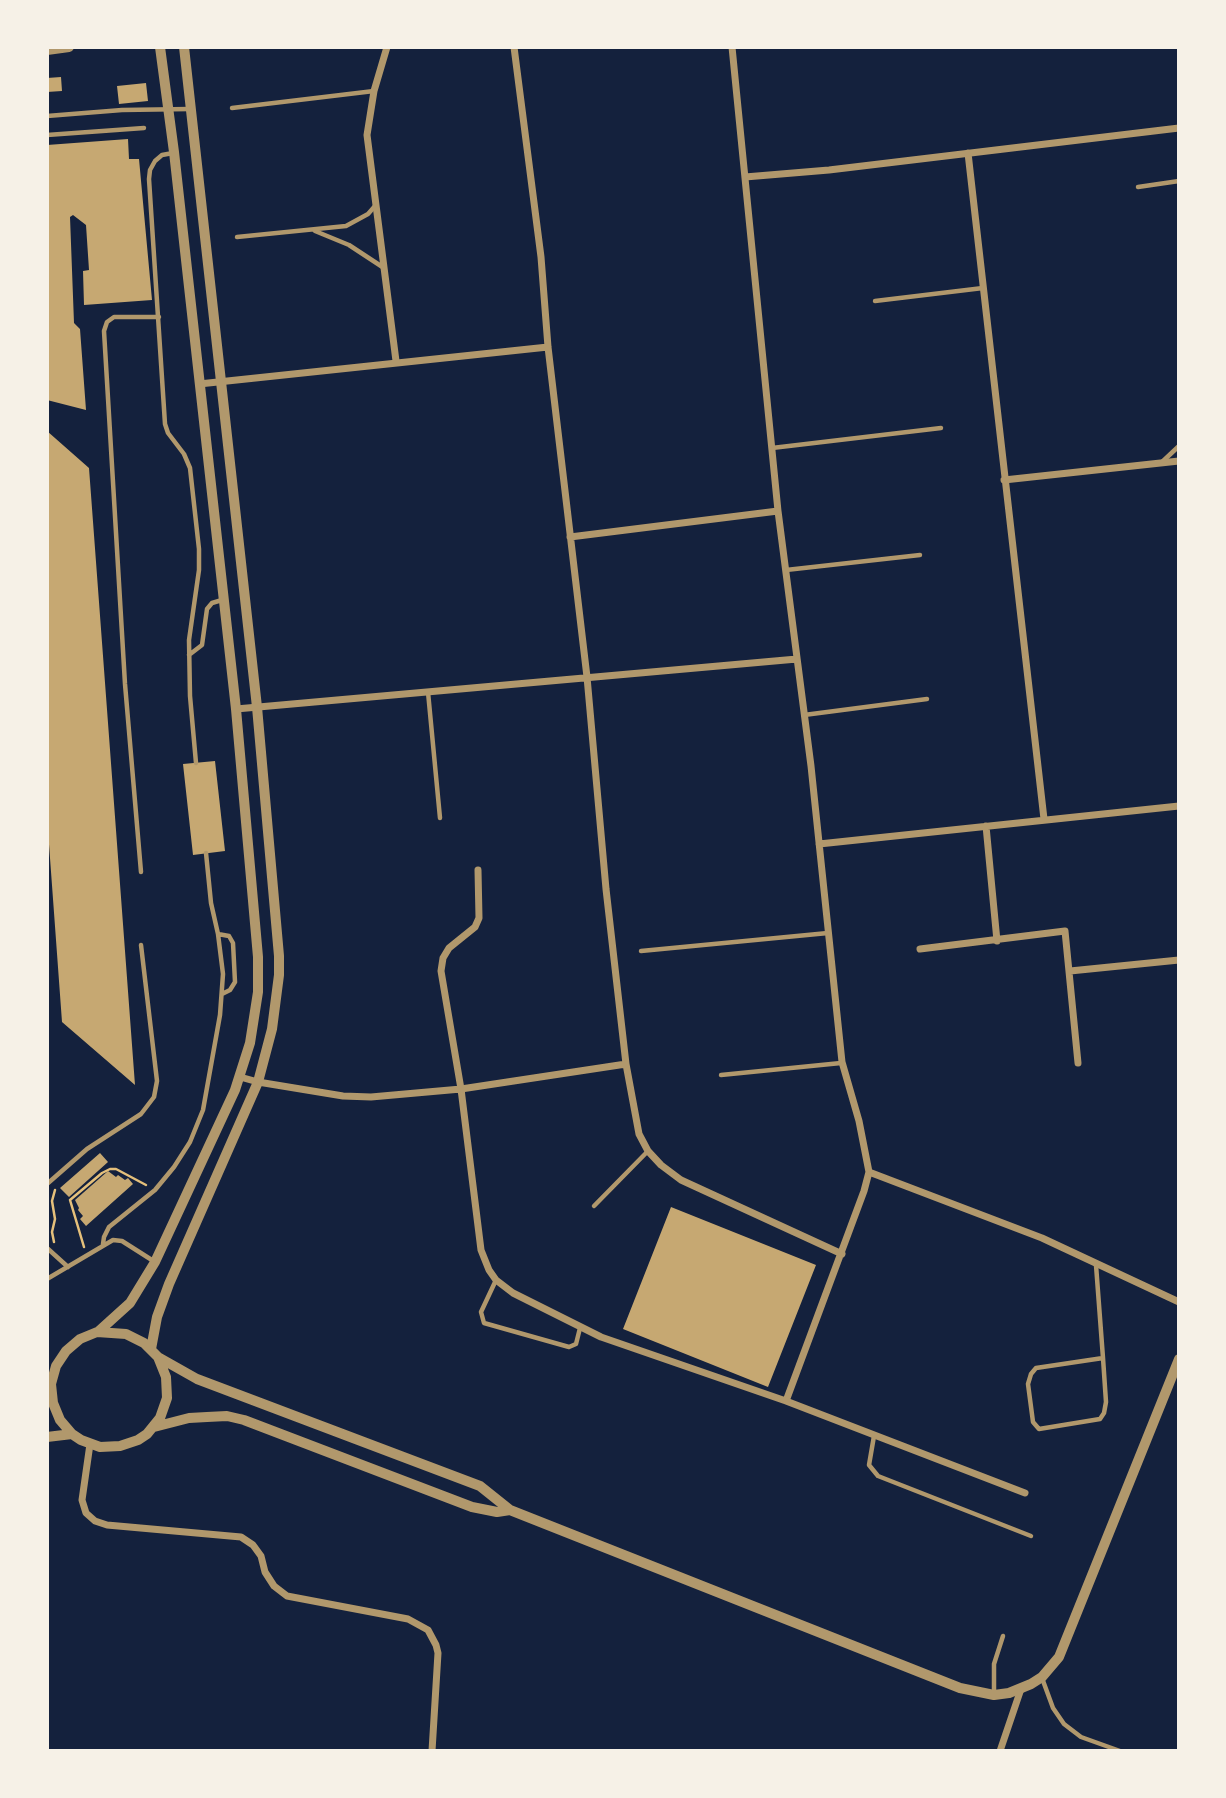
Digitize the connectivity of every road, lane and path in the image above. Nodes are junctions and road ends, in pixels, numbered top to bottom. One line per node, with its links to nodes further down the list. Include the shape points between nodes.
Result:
1 (69, 47): 7 (street)
2 (160, 47): 10 (street)
3 (184, 47): 11 (street)
4 (387, 47): 8 (street)
5 (514, 47): 28 (street)
6 (732, 47): 18 (street)
7 (47, 50)
8 (374, 92): 9 (lane); 21 (street, via 367,135)
9 (232, 108)
10 (169, 109): 11 (lane); 12 (lane); 16 (street)
11 (191, 109): 30 (street)
12 (47, 117)
13 (144, 128): 15 (lane)
14 (1179, 128): 17 (street)
15 (47, 135)
16 (174, 152): 27 (lane, via 158,158 149,174); 31 (street)
17 (968, 153): 18 (street); 25 (street)
18 (745, 177): 34 (street)
19 (1179, 181): 20 (lane)
20 (1138, 187)
21 (376, 205): 22 (lane, via 346,226); 24 (street)
22 (311, 229): 23 (lane); 24 (lane, via 349,245)
23 (237, 237)
24 (384, 268): 29 (street)
25 (983, 288): 26 (lane); 37 (street)
26 (875, 301)
27 (159, 317): 43 (lane, via 165,424 190,468 199,549); 59 (lane, via 114,317 104,331)
28 (548, 346): 29 (street); 39 (street)
29 (396, 361): 30 (street)
30 (222, 381): 31 (street); 48 (street)
31 (199, 384): 42 (street)
32 (941, 428): 34 (lane)
33 (1179, 446): 36 (lane)
34 (772, 448): 38 (street)
35 (1179, 461): 36 (street)
36 (1162, 462): 37 (street)
37 (1004, 480): 54 (street)
38 (778, 511): 39 (street); 41 (street)
39 (570, 537): 45 (street)
40 (920, 555): 41 (lane)
41 (785, 570): 44 (street)
42 (222, 600): 43 (lane, via 207,609 202,645); 49 (street)
43 (189, 655): 51 (lane)
44 (797, 659): 45 (street); 50 (street)
45 (587, 677): 46 (street); 71 (street)
46 (428, 691): 48 (street); 53 (lane)
47 (927, 699): 50 (lane)
48 (257, 707): 49 (street); 74 (street, via 279,956 276,1011)
49 (236, 709): 73 (street, via 258,975 254,1027)
50 (804, 715): 56 (street)
51 (196, 763)
52 (1179, 806): 54 (street)
53 (440, 818)
54 (1044, 819): 55 (street)
55 (986, 826): 56 (street); 62 (street)
56 (818, 844): 60 (street)
57 (206, 853): 61 (lane)
58 (478, 870): 75 (street, via 479,918 443,958)
59 (141, 872)
60 (829, 933): 65 (lane); 69 (street)
61 (218, 934): 68 (lane); 68 (lane, via 225,934 233,943 235,982)
62 (997, 941): 64 (street); 67 (street, via 1065,931)
63 (141, 945): 78 (lane, via 157,1081 154,1097 141,1114 87,1149)
64 (920, 950)
65 (641, 951)
66 (1179, 960): 67 (street)
67 (1070, 971): 70 (street)
68 (222, 994): 80 (lane, via 197,1127 183,1155)
69 (842, 1062): 72 (lane); 77 (street)
70 (1078, 1063)
71 (626, 1064): 75 (street); 76 (street, via 639,1134)
72 (721, 1075)
73 (240, 1077): 74 (street); 86 (street)
74 (258, 1082): 75 (street, via 371,1097); 94 (street, via 169,1284 157,1317)
75 (461, 1089): 90 (street, via 481,1250)
76 (648, 1151): 81 (lane); 84 (street, via 681,1180)
77 (869, 1172): 84 (street); 87 (street, via 1042,1238)
78 (47, 1184)
79 (57, 1187): 83 (path, via 53,1198 55,1244)
80 (155, 1190): 82 (lane, via 109,1227); 85 (path, via 110,1169 70,1200)
81 (594, 1206)
82 (103, 1244): 85 (lane); 86 (lane, via 122,1241)
83 (49, 1250): 88 (lane)
84 (842, 1254): 98 (street)
85 (87, 1255): 88 (lane)
86 (155, 1262): 93 (street, via 130,1303)
87 (1096, 1264): 91 (street); 95 (lane)
88 (68, 1267): 89 (lane)
89 (47, 1279)
90 (496, 1280): 92 (street); 92 (lane, via 481,1312 484,1323 565,1347 576,1344)
91 (1179, 1302)
92 (580, 1328): 98 (street)
93 (97, 1332): 94 (street, via 135,1337); 97 (street, via 66,1351)
94 (154, 1353): 99 (street, via 167,1388 164,1409); 105 (street, via 224,1390 480,1486)
95 (1103, 1358): 95 (lane, via 1106,1402 1100,1419 1039,1429 1033,1422 1028,1384 1036,1368)
96 (1179, 1359): 108 (street, via 1066,1645)
97 (49, 1385): 100 (street, via 55,1411)
98 (786, 1401): 101 (street)
99 (154, 1427): 103 (street, via 120,1447); 105 (street, via 189,1418 227,1416 472,1507)
100 (72, 1434): 102 (street); 103 (street)
101 (875, 1435): 104 (street); 106 (lane, via 869,1465 878,1476)
102 (47, 1437)
103 (90, 1444): 111 (street, via 82,1500 95,1521 241,1537 261,1556 274,1586 288,1596 408,1619 428,1630 438,1653)
104 (1025, 1493)
105 (510, 1510): 110 (street, via 960,1688)
106 (1031, 1536)
107 (1003, 1636): 110 (lane, via 994,1664)
108 (1042, 1677): 109 (street); 113 (lane, via 1064,1724 1081,1737)
109 (1021, 1689): 110 (street); 112 (street)
110 (994, 1695)
111 (432, 1751)
112 (1000, 1751)
113 (1121, 1751)

